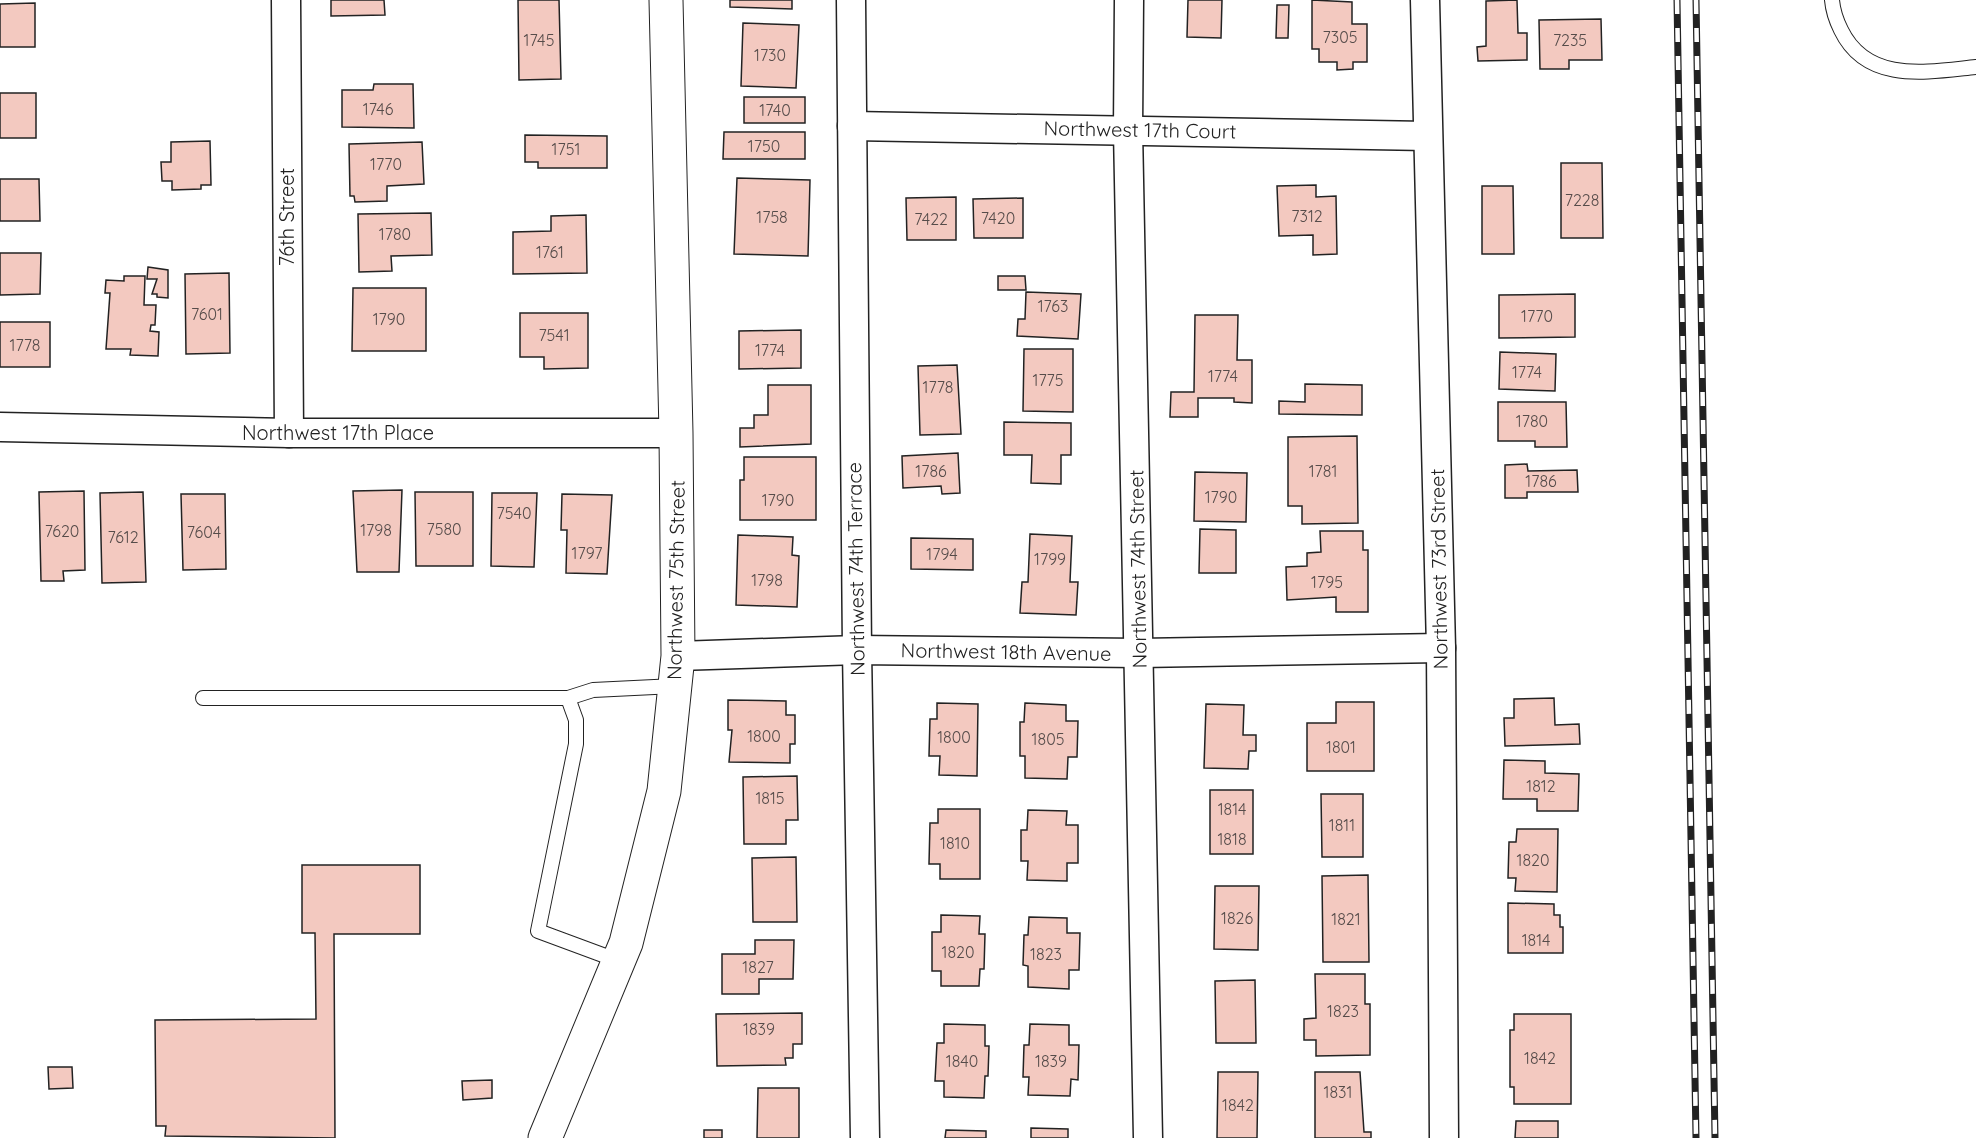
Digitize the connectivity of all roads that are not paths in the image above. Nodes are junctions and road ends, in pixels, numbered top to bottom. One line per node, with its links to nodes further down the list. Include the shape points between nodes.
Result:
1 (286, 0): 12 (street, 76th Street)
2 (666, 0): 13 (street, Northwest 75th Street)
3 (852, 0): 8 (street, Northwest 74th Terrace)
4 (1129, 0): 9 (street, Northwest 74th Street)
5 (1425, 0): 10 (street, Northwest 73rd Street)
6 (1832, 0): 7 (lane, via 1833,12 1849,47 1880,67 1918,73)
7 (1976, 67)
8 (852, 126): 9 (street, Northwest 17th Court); 15 (street, Northwest 74th Terrace)
9 (1128, 130): 10 (street, Northwest 17th Court); 16 (street, Northwest 74th Street)
10 (1427, 136): 14 (street, Northwest 73rd Street)
11 (0, 427): 12 (street, Northwest 17th Place)
12 (289, 433): 13 (street, Northwest 17th Place)
13 (676, 433): 17 (street, Northwest 75th Street)
14 (1441, 648): 16 (street, Northwest 18th Avenue); 24 (street, Northwest 73rd Street)
15 (857, 650): 16 (street, Northwest 18th Avenue); 17 (street, Northwest 18th Avenue); 22 (street, Northwest 74th Terrace)
16 (1140, 653): 23 (street, Northwest 74th Street)
17 (676, 671): 19 (lane); 20 (street, Northwest 75th Street, via 664,791)
18 (203, 698): 19 (lane)
19 (568, 698): 20 (lane, via 576,720 576,744 538,930)
20 (619, 961): 21 (street, Northwest 75th Street)
21 (545, 1138)
22 (865, 1138)
23 (1148, 1138)
24 (1444, 1138)

